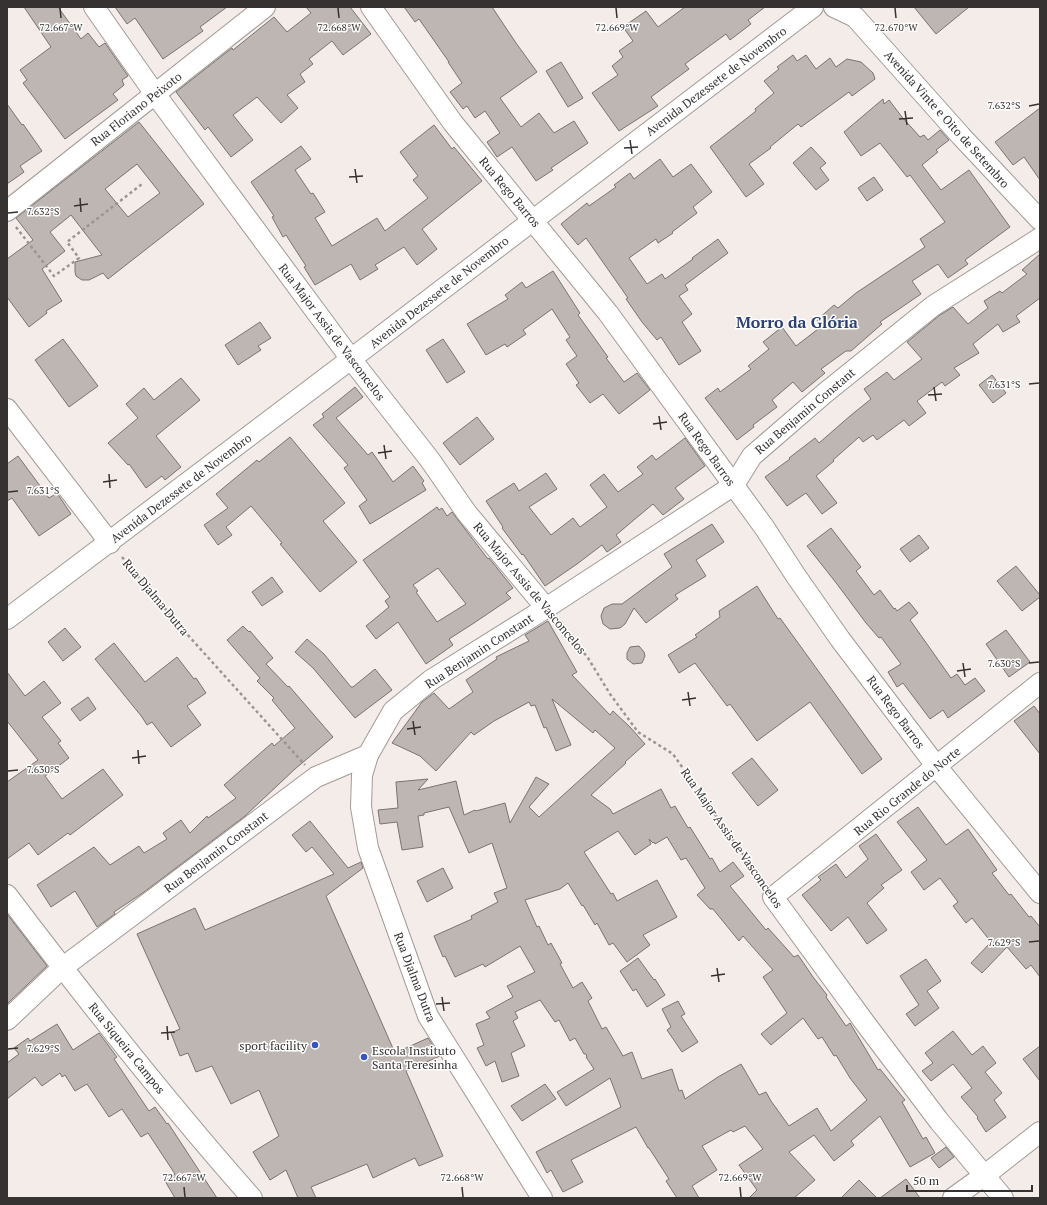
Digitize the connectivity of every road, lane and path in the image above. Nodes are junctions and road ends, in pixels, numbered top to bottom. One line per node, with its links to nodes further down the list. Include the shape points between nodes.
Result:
1 (94, 7): 6 (street, Rua Major Assis de Vasconcelos)
2 (265, 7): 6 (street, Rua Floriano Peixoto)
3 (371, 7): 9 (street, Rua Rego Barros, via 453,123)
4 (813, 7): 9 (street, Avenida Dezessete de Novembro)
5 (834, 7): 10 (street, Avenida Vinte e Oito de Setembro, via 856,17 961,136)
6 (156, 94): 8 (street, Rua Floriano Peixoto); 12 (street, Rua Major Assis de Vasconcelos)
7 (142, 184): 8 (path, via 67,242 79,258 54,276)
8 (9, 216)
9 (533, 220): 12 (street, Avenida Dezessete de Novembro); 14 (street, Rua Rego Barros, via 608,313)
10 (1040, 220)
11 (1040, 238): 14 (street, Rua Benjamin Constant, via 933,306 824,393 752,456)
12 (351, 359): 15 (street, Avenida Dezessete de Novembro); 16 (street, Rua Major Assis de Vasconcelos, via 430,460 466,512)
13 (7, 409): 15 (street)
14 (734, 485): 16 (street, Rua Benjamin Constant); 20 (street, Rua Rego Barros, via 840,639)
15 (110, 543): 17 (street, Avenida Dezessete de Novembro); 21 (path, Rua Djalma Dutra, via 177,623)
16 (546, 608): 19 (street, Rua Benjamin Constant, via 431,680 393,711); 24 (path, Rua Major Assis de Vasconcelos, via 563,625 588,658 638,732 673,754)
17 (7, 619)
18 (1040, 683): 20 (street, Rua Rio Grande do Norte)
19 (368, 754): 21 (street, Rua Benjamin Constant); 30 (street, Rua Djalma Dutra, via 362,775 362,807 368,848 428,1016)
20 (937, 767): 22 (street, Rua Rego Barros); 24 (street, Rua Rio Grande do Norte)
21 (316, 777): 25 (street, Rua Benjamin Constant)
22 (1040, 893)
23 (7, 895): 25 (street, Rua Siqueira Campos)
24 (773, 897): 28 (street, Rua Major Assis de Vasconcelos, via 925,1102)
25 (62, 968): 26 (street, Rua Benjamin Constant); 29 (street, Rua Siqueira Campos, via 188,1125)
26 (7, 1020)
27 (1040, 1132): 28 (street)
28 (985, 1175): 31 (street); 32 (street, Rua Major Assis de Vasconcelos)
29 (252, 1198)
30 (542, 1198)
31 (953, 1198)
32 (1003, 1198)

